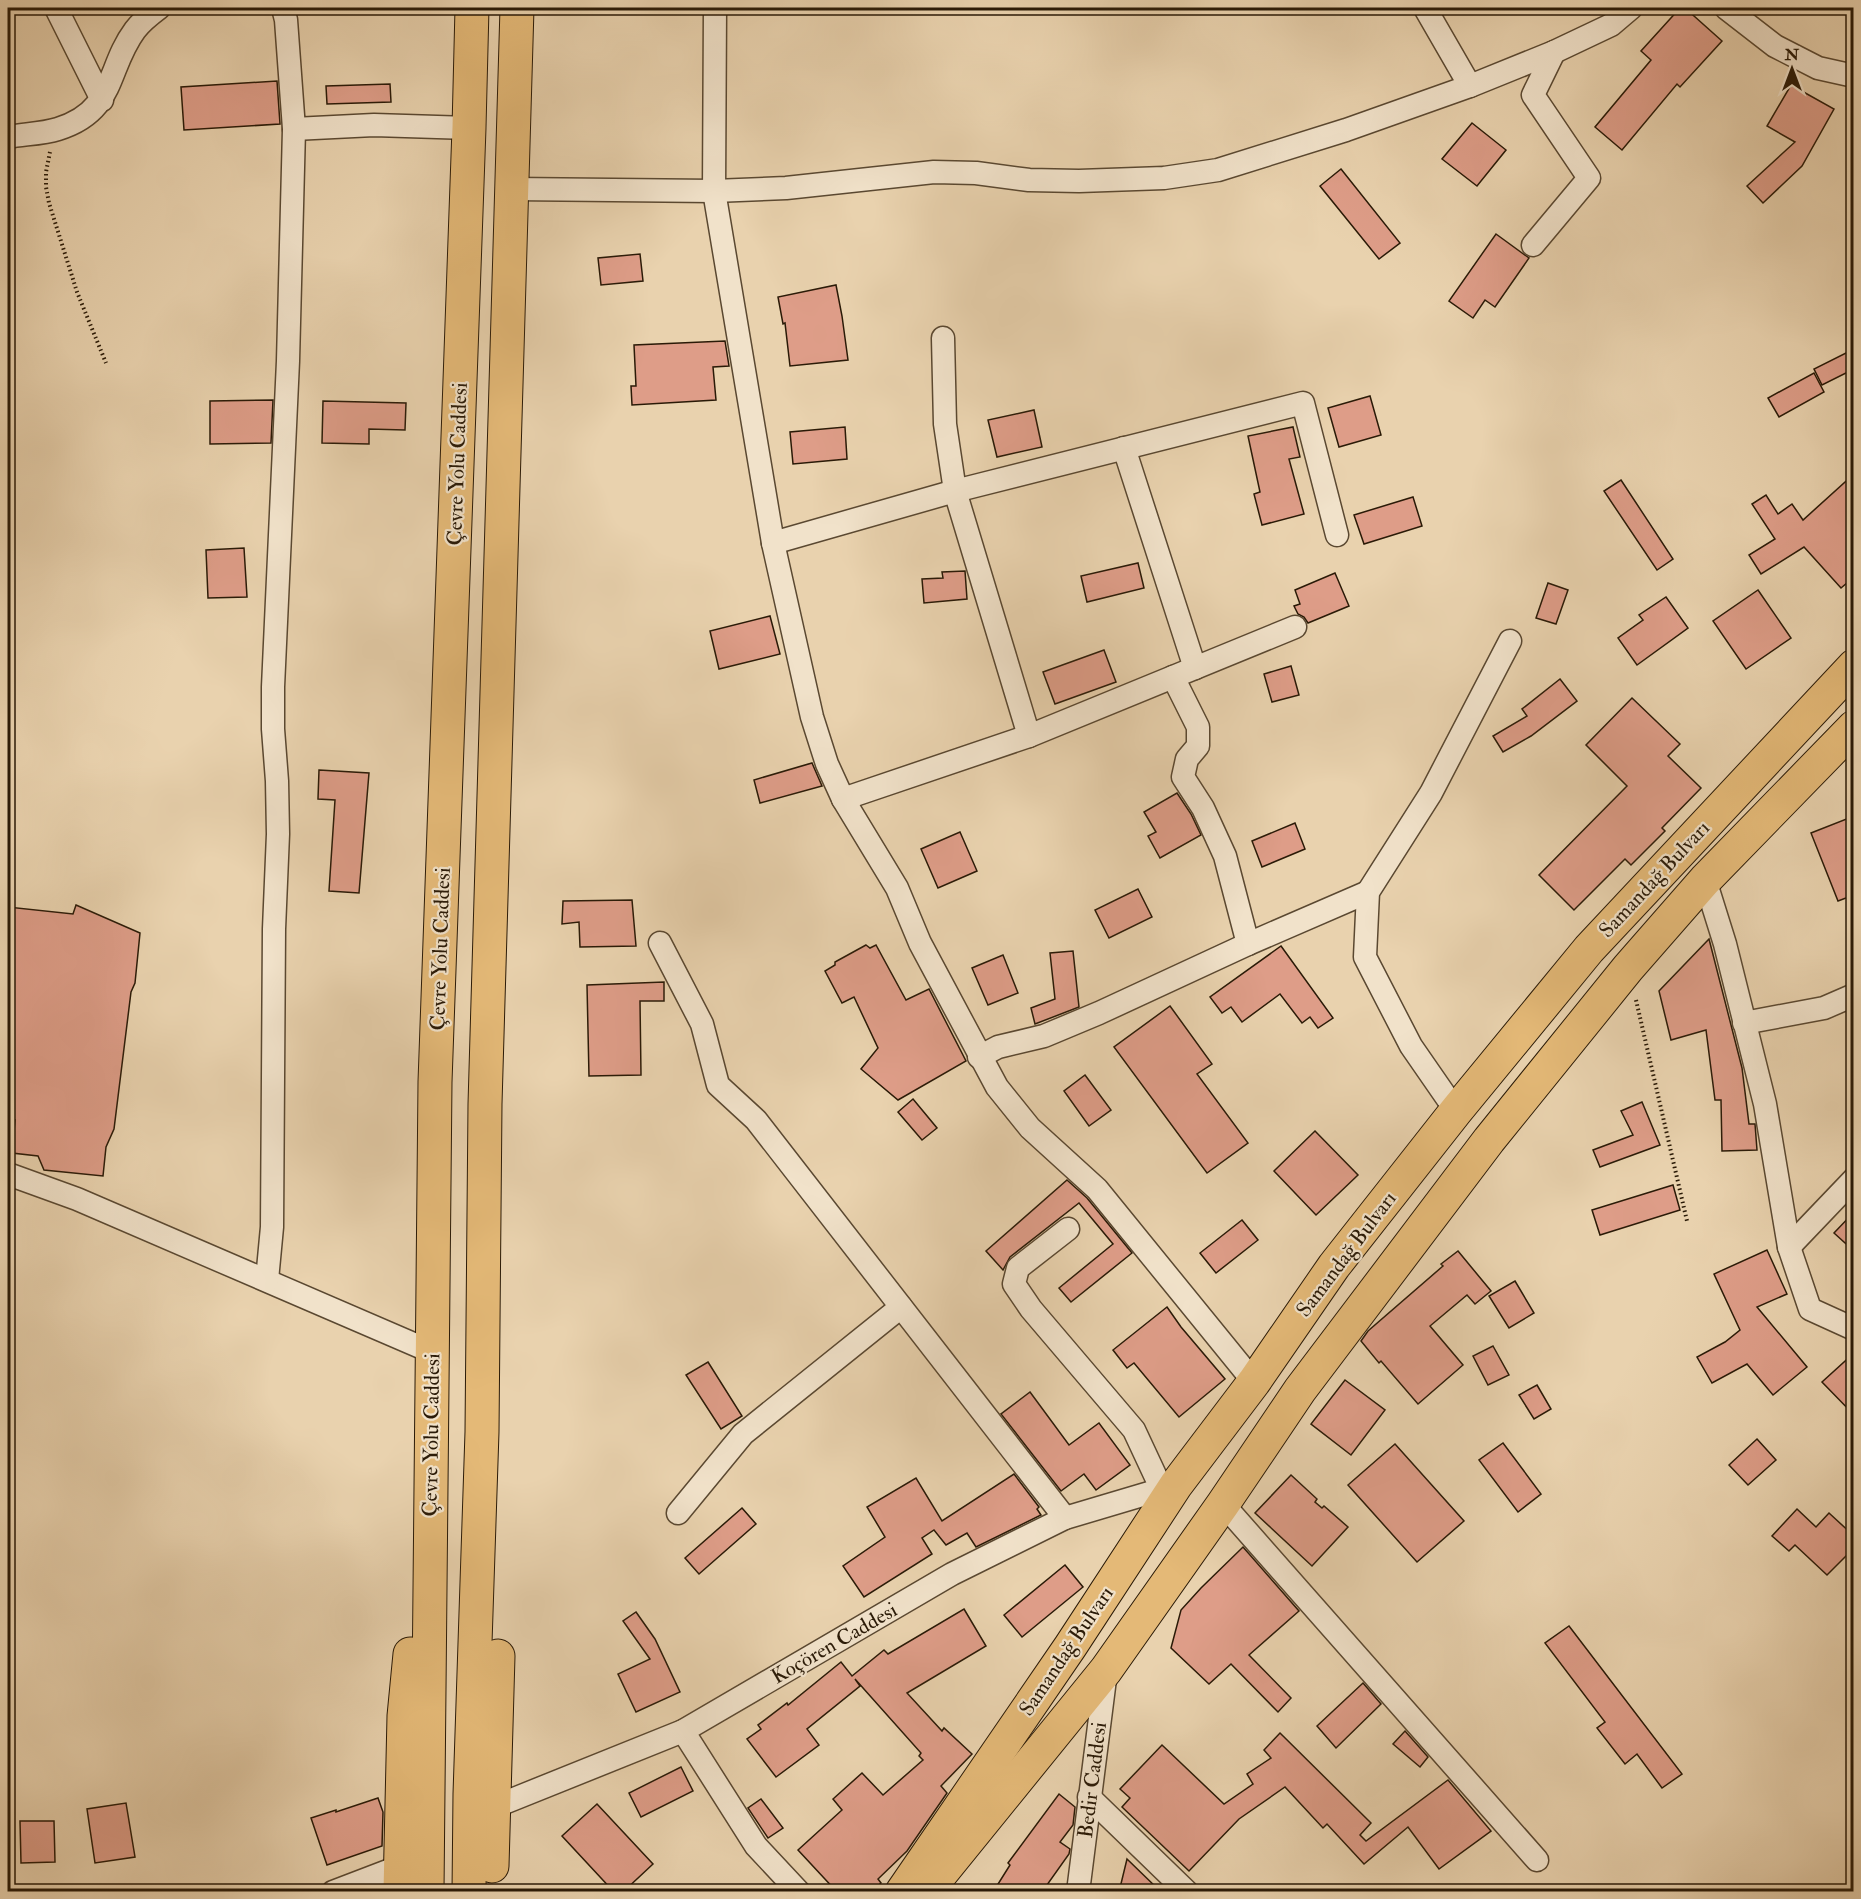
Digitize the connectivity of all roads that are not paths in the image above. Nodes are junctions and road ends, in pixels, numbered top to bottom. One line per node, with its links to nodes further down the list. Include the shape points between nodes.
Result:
1 (56, 8): 13 (street)
2 (159, 8): 13 (street, via 136,29)
3 (283, 8): 15 (street)
4 (471, 8): 14 (highway, Çevre Yolu Caddesi)
5 (517, 8): 17 (highway)
6 (716, 8): 18 (street)
7 (1425, 8): 12 (street)
8 (1631, 8): 10 (street, via 1611,25)
9 (1726, 8): 11 (street, via 1775,46 1818,68)
10 (1554, 52): 12 (street); 19 (street, via 1533,95 1589,178)
11 (1854, 76)
12 (1470, 86): 18 (street, via 1218,170 1164,178 1029,180 934,171 786,188)
13 (102, 100): 16 (street, via 78,120 58,129)
14 (469, 128): 15 (street, via 374,125); 48 (highway, Çevre Yolu Caddesi, via 435,1070)
15 (294, 129): 45 (street, via 273,687 278,834 272,1227)
16 (8, 137)
17 (512, 189): 18 (street); 50 (highway, via 485,1104)
18 (714, 191): 24 (street)
19 (1533, 245)
20 (943, 338): 22 (street, via 945,424)
21 (1124, 448): 22 (street); 23 (street, via 1303,403); 28 (street)
22 (956, 491): 24 (street); 31 (street)
23 (1337, 535)
24 (773, 543): 32 (street, via 812,717)
25 (1295, 627): 28 (street)
26 (1510, 641): 34 (street, via 1431,793)
27 (1854, 666): 40 (highway, Samandağ Bulvarı, via 1589,949)
28 (1195, 668): 29 (street)
29 (1173, 677): 31 (street); 36 (street, via 1198,727 1198,746 1187,759 1183,777 1203,807 1225,856)
30 (1854, 727): 33 (highway, Samandağ Bulvarı)
31 (1029, 736): 32 (street)
32 (843, 799): 39 (street, via 897,888 920,942)
33 (1705, 880): 38 (street); 53 (highway, Samandağ Bulvarı, via 1628,968 1482,1149 1300,1390)
34 (1368, 892): 36 (street); 40 (street, via 1365,957 1412,1046)
35 (660, 942): 46 (street, via 702,1024 718,1085 756,1120)
36 (1248, 944): 39 (street, via 1044,1036)
37 (1854, 995): 38 (street, via 1824,1008)
38 (1744, 1023): 44 (street, via 1765,1104)
39 (979, 1056): 49 (street, via 997,1087 1030,1128 1097,1189)
40 (1456, 1111): 49 (highway, Samandağ Bulvarı, via 1334,1266)
41 (8, 1174): 45 (street)
42 (1854, 1179): 44 (street)
43 (1068, 1229): 52 (street, via 1018,1268 1014,1284 1134,1430)
44 (1789, 1247): 47 (street, via 1810,1309)
45 (267, 1280): 48 (street)
46 (901, 1307): 54 (street, via 743,1434); 55 (street)
47 (1854, 1329)
48 (432, 1352): 51 (highway, Çevre Yolu Caddesi)
49 (1254, 1382): 52 (highway, Samandağ Bulvarı)
50 (482, 1432): 59 (highway, via 498,1643); 64 (highway)
51 (431, 1452): 61 (highway, via 404,1716); 63 (highway, Çevre Yolu Caddesi)
52 (1169, 1487): 55 (street, Koçören Caddesi); 67 (highway, Samandağ Bulvarı, via 1070,1647)
53 (1222, 1504): 56 (highway, Samandağ Bulvarı); 60 (street)
54 (678, 1513)
55 (1065, 1518): 57 (street, Koçören Caddesi, via 952,1574)
56 (1106, 1670): 58 (street, Bedir Caddesi); 68 (highway, Samandağ Bulvarı)
57 (683, 1731): 59 (street, Koçören Caddesi); 66 (street, via 756,1846)
58 (1089, 1797): 69 (street, Bedir Caddesi); 70 (street)
59 (494, 1807): 65 (highway)
60 (1537, 1860)
61 (401, 1879): 62 (street)
62 (333, 1892)
63 (427, 1892)
64 (470, 1892)
65 (491, 1892)
66 (800, 1892)
67 (902, 1892)
68 (926, 1892)
69 (1078, 1892)
70 (1187, 1892)

